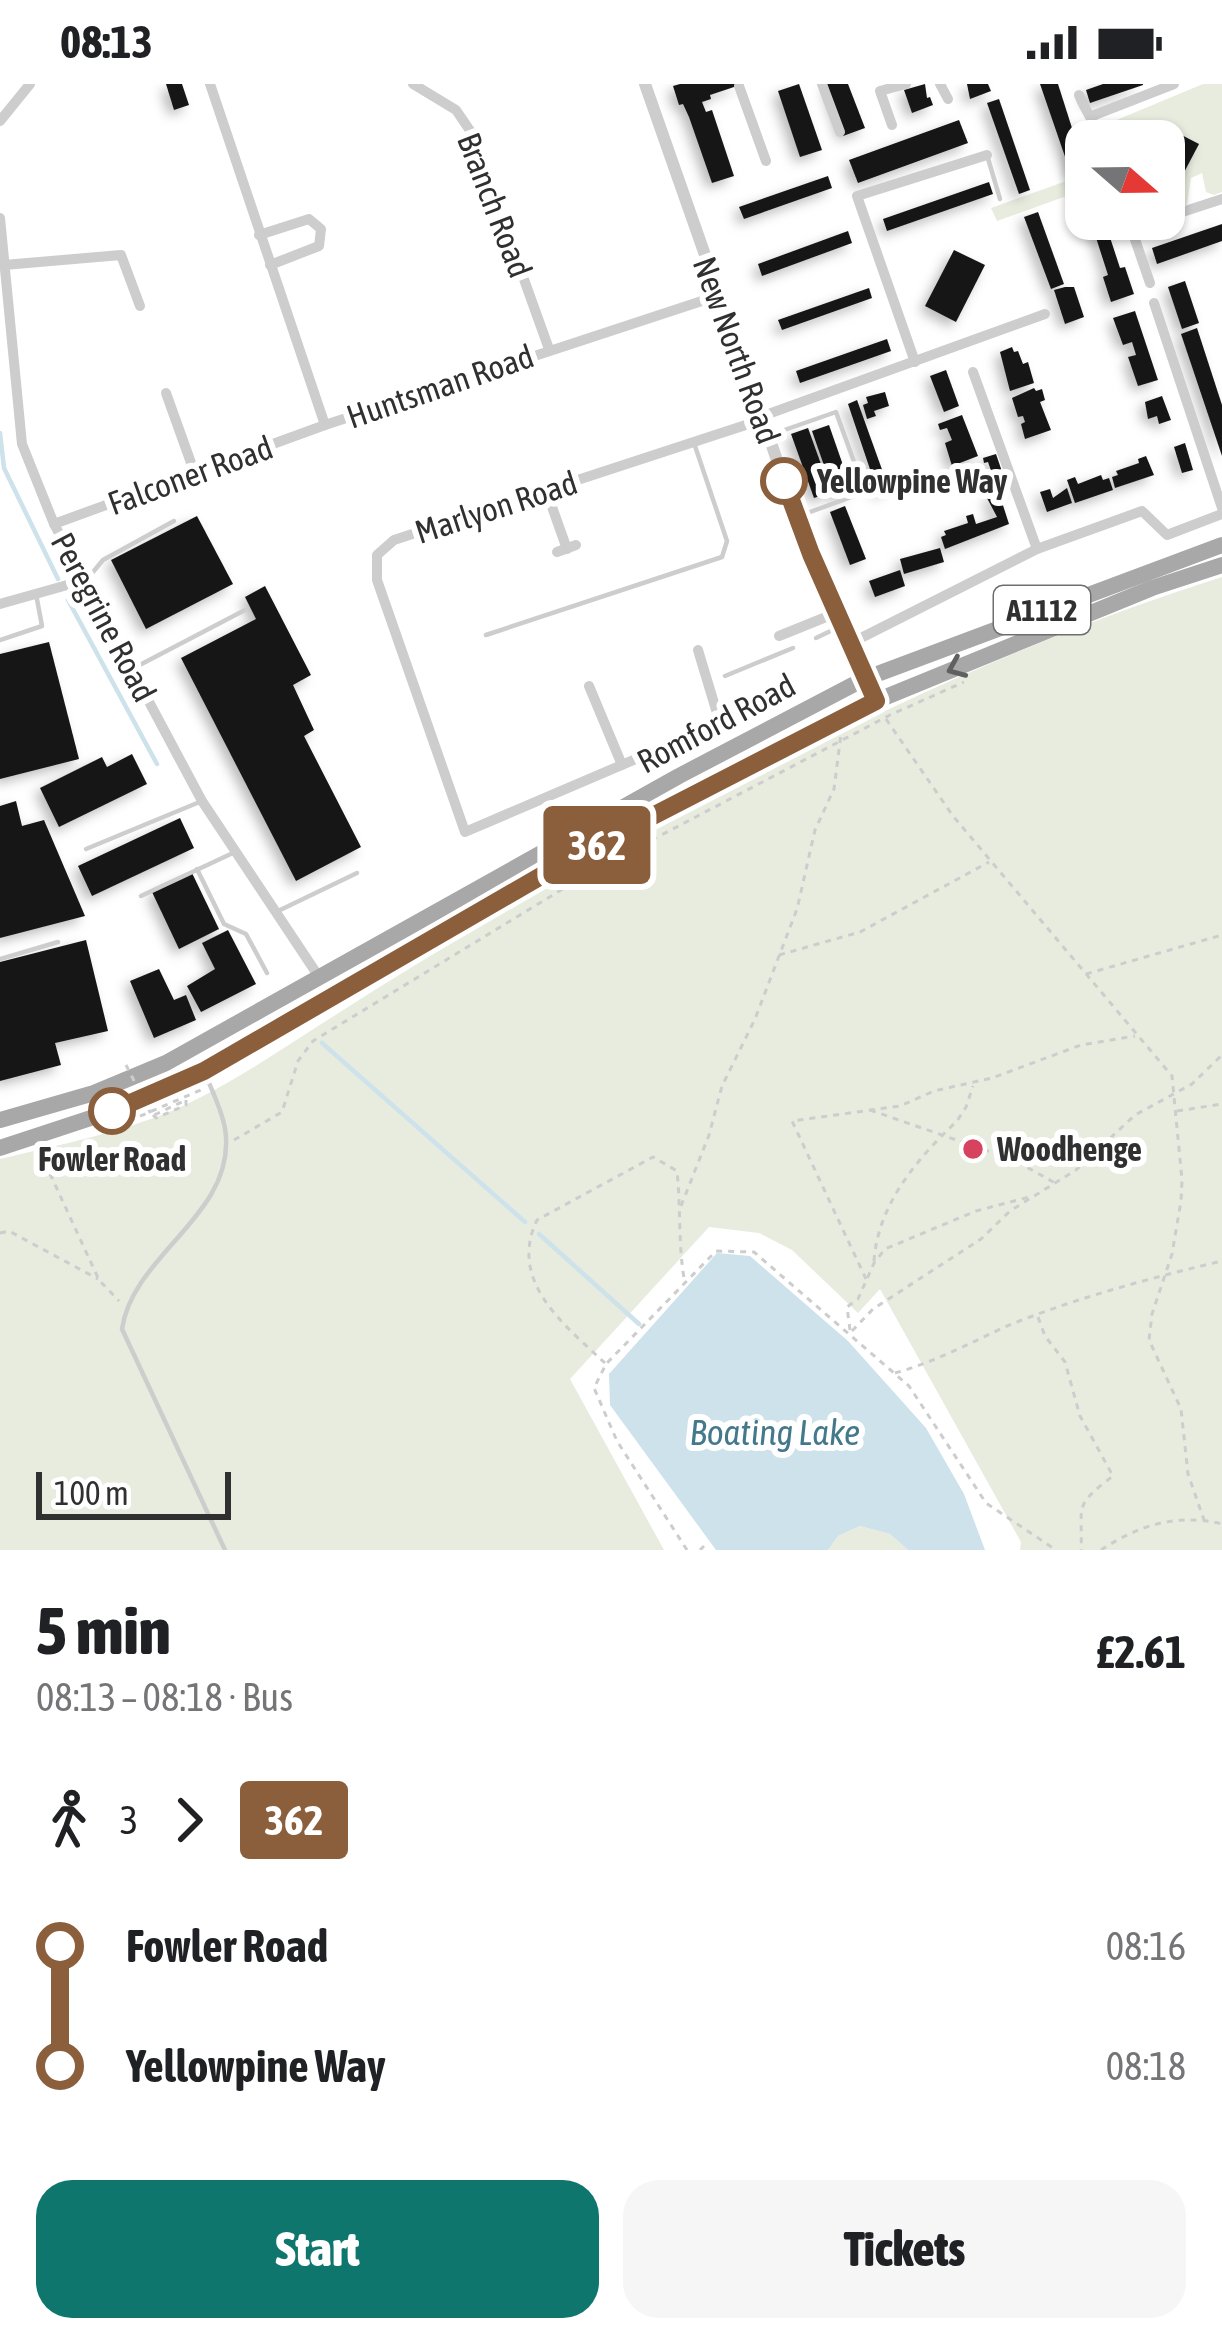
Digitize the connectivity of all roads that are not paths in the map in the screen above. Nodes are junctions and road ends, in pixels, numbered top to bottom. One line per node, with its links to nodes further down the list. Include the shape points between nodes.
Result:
1 (31, 84): 15 (street)
2 (210, 84): 24 (street, Huntsman Road)
3 (413, 84): 33 (street, Branch Road, via 456,110 471,132)
4 (644, 84): 29 (street, New North Road)
5 (822, 84): 17 (street)
6 (906, 84): 10 (street)
7 (940, 84): 12 (street)
8 (1174, 84): 13 (street)
9 (740, 86): 19 (street)
10 (879, 87): 16 (street)
11 (1078, 95): 13 (street)
12 (948, 100)
13 (1092, 116): 14 (street)
14 (1093, 120)
15 (0, 121)
16 (892, 125)
17 (840, 132)
18 (987, 155): 21 (lane); 34 (street, via 857,196)
19 (766, 161)
20 (1222, 199): 22 (street)
21 (1000, 200)
22 (1185, 212)
23 (0, 218): 26 (street, Peregrine Road)
24 (259, 235): 27 (street, Huntsman Road); 27 (street, via 309,219 321,229 319,246)
25 (1135, 240): 28 (street)
26 (4, 265): 31 (street, via 121,255); 47 (street, Peregrine Road, via 22,444)
27 (270, 265): 38 (street, Huntsman Road)
28 (1150, 283)
29 (717, 296): 33 (street, Huntsman Road); 37 (street, New North Road)
30 (1154, 304): 41 (street)
31 (140, 306)
32 (1045, 314): 34 (street)
33 (549, 349): 38 (street, Huntsman Road)
34 (915, 362): 37 (street)
35 (973, 372): 50 (street)
36 (166, 394): 42 (street)
37 (761, 418): 39 (street, New North Road); 40 (street, Marlyon Road)
38 (326, 425): 42 (street, Falconer Road)
39 (767, 436): 45 (street, New North Road); 45 (lane, via 836,412 865,492)
40 (693, 442): 43 (street, Marlyon Road); 57 (lane, via 727,541 722,557)
41 (1216, 468): 44 (street)
42 (194, 474): 47 (street, Falconer Road)
43 (546, 490): 49 (street); 69 (street, Marlyon Road, via 394,540 376,555 377,580 465,832)
44 (1222, 511): 50 (street, via 1167,535 1142,511)
45 (797, 517): 56 (street, New North Road)
46 (174, 521): 52 (lane)
47 (54, 524): 52 (street, Peregrine Road)
48 (1222, 545): 66 (main road, Romford Road / A1112)
49 (567, 549)
50 (1037, 549): 61 (street)
51 (1222, 565): 68 (main road, Romford Road / A1112, one-way to 68, via 1152,588)
52 (83, 578): 53 (street); 64 (street, Peregrine Road)
53 (36, 594): 54 (street); 60 (lane, via 42,626)
54 (0, 604)
55 (245, 610): 64 (lane)
56 (839, 620): 58 (street); 59 (lane); 61 (street, New North Road)
57 (486, 635)
58 (779, 636)
59 (816, 638)
60 (0, 640)
61 (849, 644): 66 (street, New North Road)
62 (793, 648): 65 (lane)
63 (698, 650): 69 (street, via 720,723)
64 (132, 669): 70 (street, Peregrine Road)
65 (725, 676)
66 (864, 680): 68 (main road); 80 (main road, Romford Road / A1112)
67 (589, 686): 69 (street)
68 (881, 710): 82 (main road, Romford Road / A1112, via 837,721 579,854)
69 (622, 765)
70 (202, 801): 71 (lane); 72 (street, Peregrine Road)
71 (86, 849)
72 (235, 852): 73 (lane); 76 (street, Peregrine Road)
73 (197, 869): 75 (lane); 79 (lane, via 224,924 246,934)
74 (357, 874): 76 (lane)
75 (141, 896)
76 (274, 913): 80 (street, Peregrine Road)
77 (58, 942): 78 (lane)
78 (0, 958)
79 (267, 973)
80 (319, 977): 81 (main road, Romford Road / A1112)
81 (194, 1048): 82 (lane); 83 (main road, Romford Road / A1112, via 94,1093)
82 (207, 1079): 84 (main road, Romford Road / A1112); 85 (lane, via 226,1131 226,1158 208,1201 125,1305 122,1329)
83 (0, 1120)
84 (0, 1148)
85 (225, 1550)

